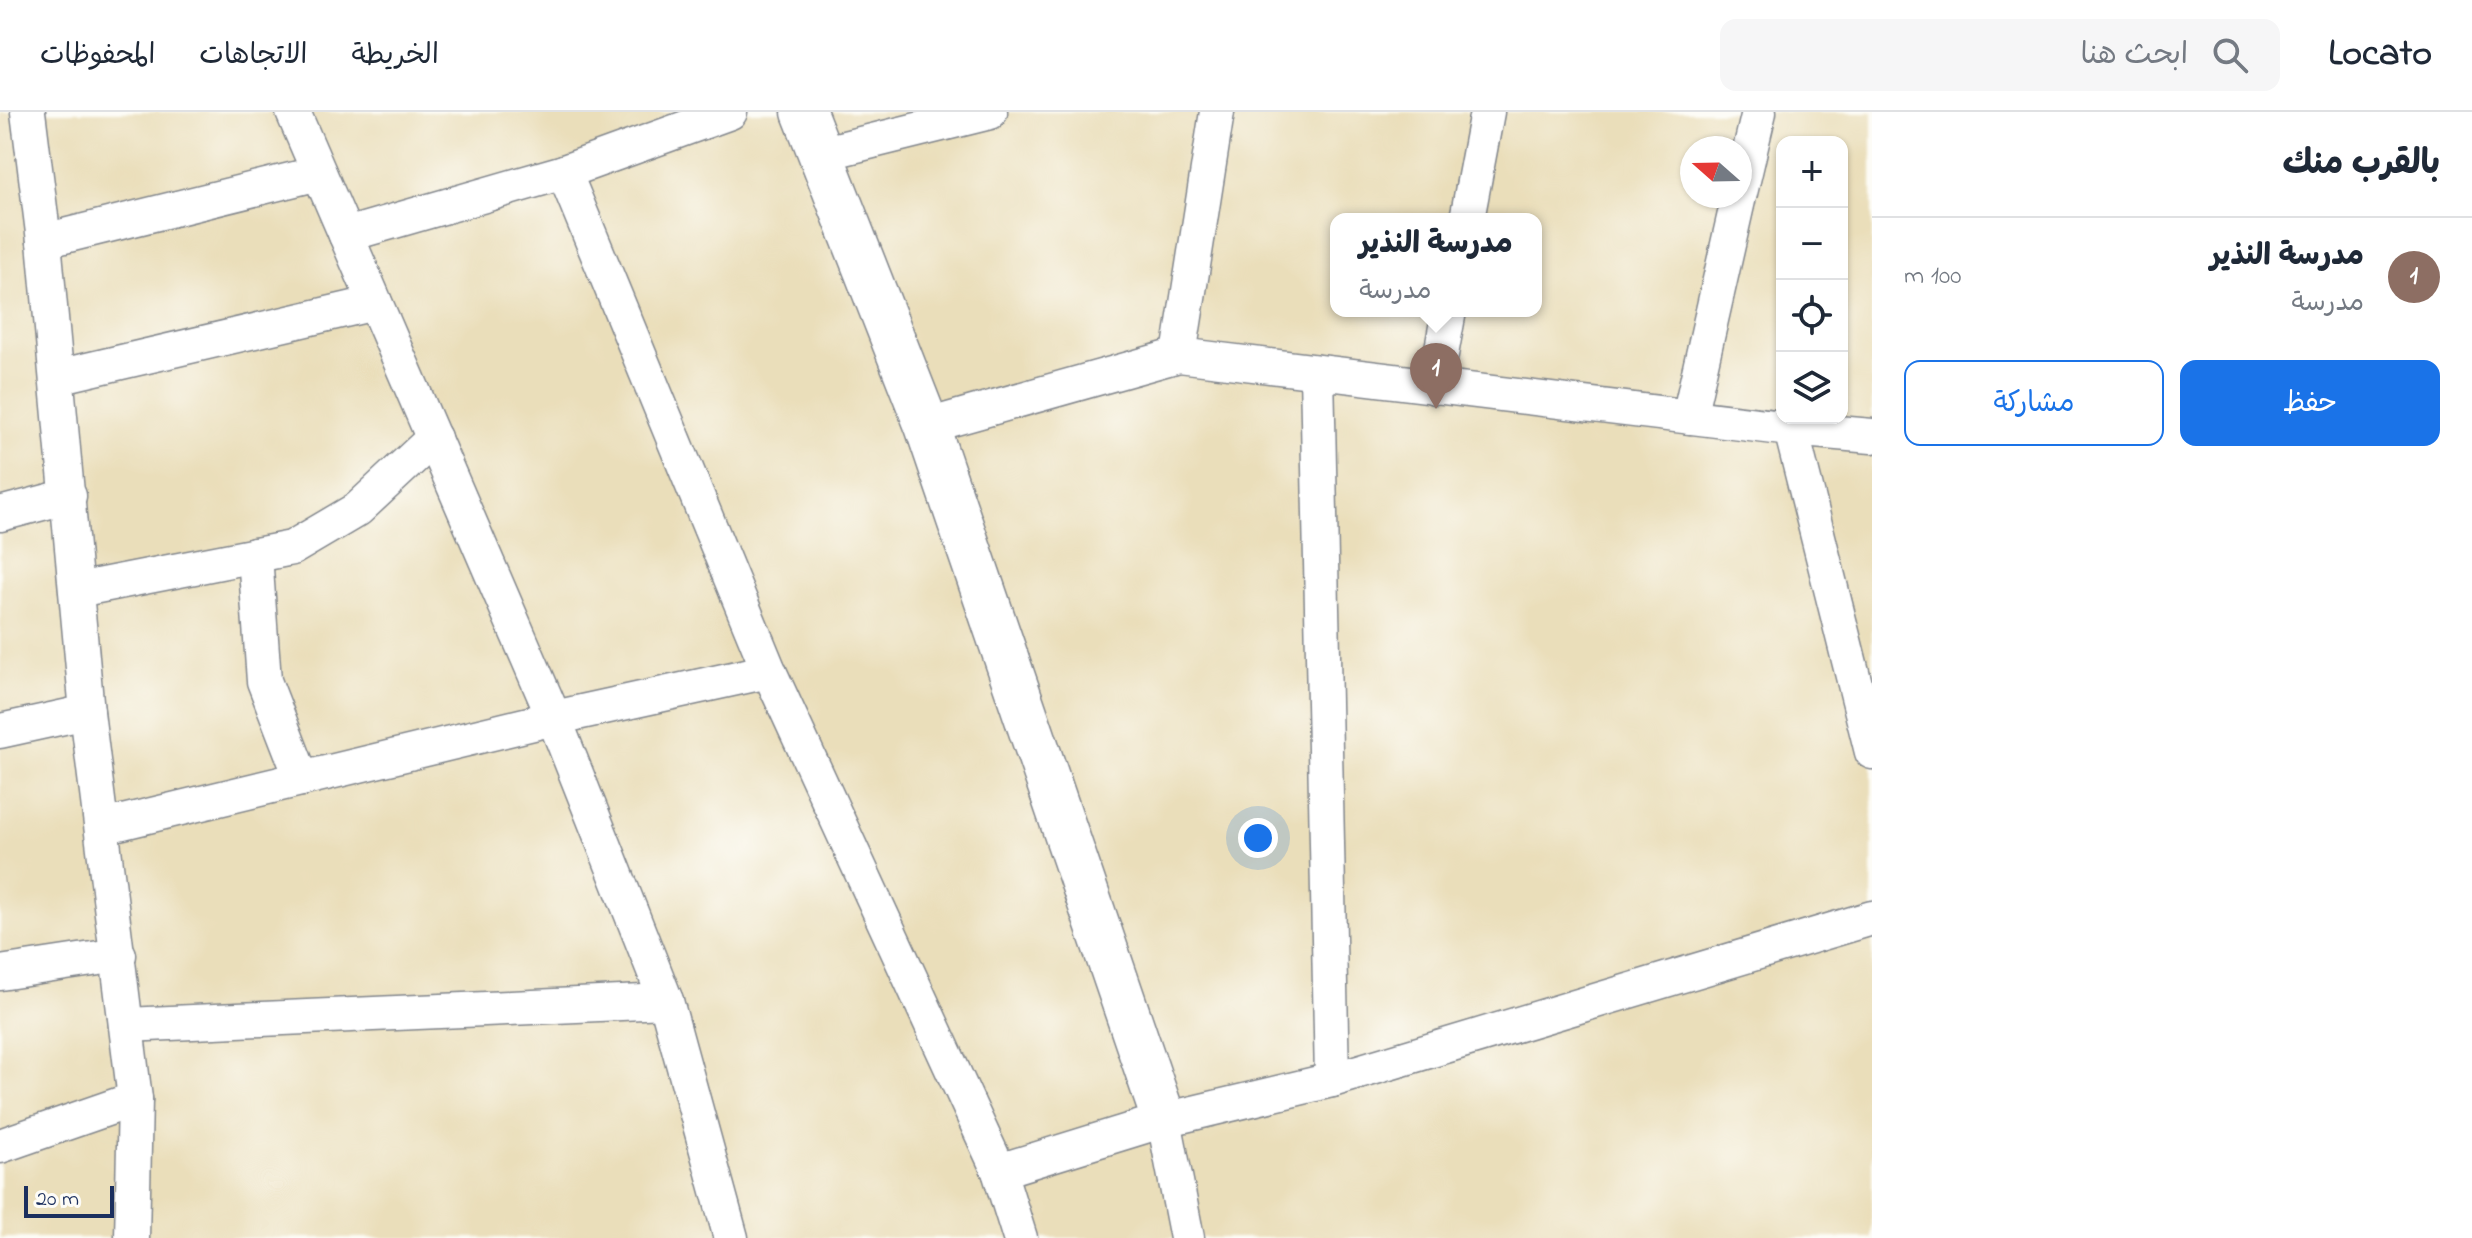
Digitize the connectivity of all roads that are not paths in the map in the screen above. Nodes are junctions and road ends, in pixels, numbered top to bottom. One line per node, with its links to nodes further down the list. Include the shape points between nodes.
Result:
1 (28, 112): 16 (street)
2 (293, 112): 12 (street)
3 (730, 112): 11 (street)
4 (804, 112): 10 (street)
5 (990, 112): 10 (street)
6 (1217, 112): 19 (street)
7 (1487, 112): 14 (street)
8 (1759, 112): 9 (street)
9 (1752, 143)
10 (820, 154): 24 (street)
11 (564, 172): 15 (street); 32 (street)
12 (319, 173): 15 (street); 16 (street)
13 (1737, 208): 23 (street)
14 (1468, 213)
15 (346, 235): 17 (street)
16 (44, 241): 21 (street)
17 (375, 303): 21 (street); 27 (street)
18 (1448, 317): 22 (street)
19 (1179, 355): 20 (street); 24 (street)
20 (1317, 372): 22 (street); 44 (street)
21 (57, 377): 28 (street)
22 (1435, 387): 23 (street)
23 (1689, 417): 25 (street)
24 (927, 426): 46 (street)
25 (1791, 429): 26 (street); 36 (street)
26 (1872, 436)
27 (434, 438): 30 (street, via 358,509 292,548); 34 (street)
28 (69, 496): 29 (street); 31 (street)
29 (0, 514)
30 (255, 555): 31 (street); 37 (street, via 264,681)
31 (77, 590): 33 (street)
32 (769, 671): 34 (street); 48 (street)
33 (87, 712): 35 (street); 38 (street)
34 (554, 718): 37 (street); 42 (street)
35 (0, 731)
36 (1872, 752)
37 (302, 779): 38 (street)
38 (102, 827): 40 (street)
39 (1872, 918): 44 (street)
40 (119, 955): 41 (street); 43 (street)
41 (0, 973)
42 (666, 1001): 43 (street); 50 (street)
43 (126, 1025): 45 (street)
44 (1332, 1080): 46 (street)
45 (135, 1099): 47 (street); 49 (street)
46 (1164, 1120): 48 (street); 52 (street)
47 (0, 1146)
48 (999, 1171): 51 (street)
49 (132, 1238)
50 (731, 1238)
51 (1020, 1238)
52 (1187, 1238)

